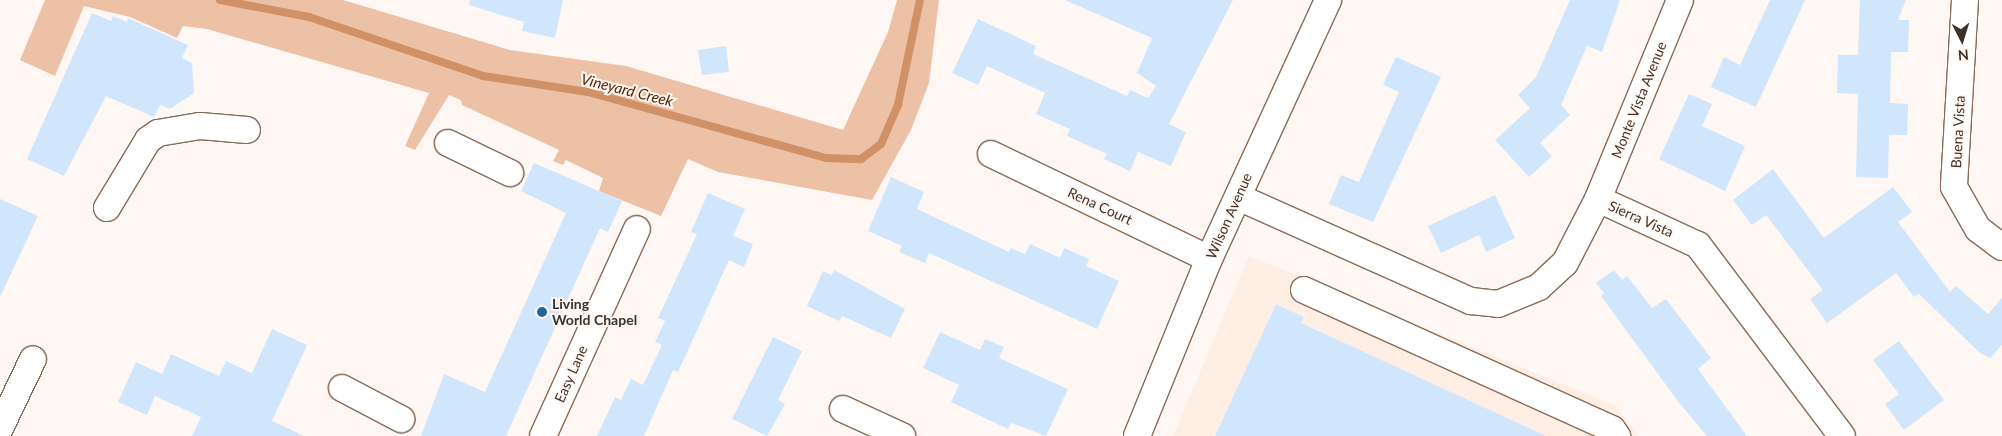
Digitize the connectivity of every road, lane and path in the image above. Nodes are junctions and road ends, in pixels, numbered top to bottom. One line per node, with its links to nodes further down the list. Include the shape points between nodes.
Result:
1 (1328, 0): 8 (street, Wilson Avenue)
2 (1680, 0): 9 (street, Monte Vista Avenue)
3 (1965, 0): 12 (street, Buena Vista, via 1954,187 1978,229)
4 (247, 130): 10 (street, via 200,126 158,133 148,140)
5 (448, 144): 7 (street)
6 (991, 154): 13 (street, Rena Court)
7 (510, 173)
8 (1238, 197): 9 (street, Sierra Vista, via 1471,301 1498,304 1539,287 1565,263); 13 (street, Wilson Avenue)
9 (1598, 199): 24 (street, Sierra Vista, via 1698,245)
10 (107, 208)
11 (637, 229): 20 (street, Easy Lane)
12 (2002, 247)
13 (1210, 259): 22 (street, Wilson Avenue)
14 (1304, 290): 23 (street, via 1612,429)
15 (33, 359): 19 (street)
16 (342, 388): 18 (street)
17 (843, 409): 21 (street)
18 (401, 419)
19 (0, 428)
20 (543, 436)
21 (902, 436)
22 (1137, 436)
23 (1617, 436)
24 (1842, 436)

